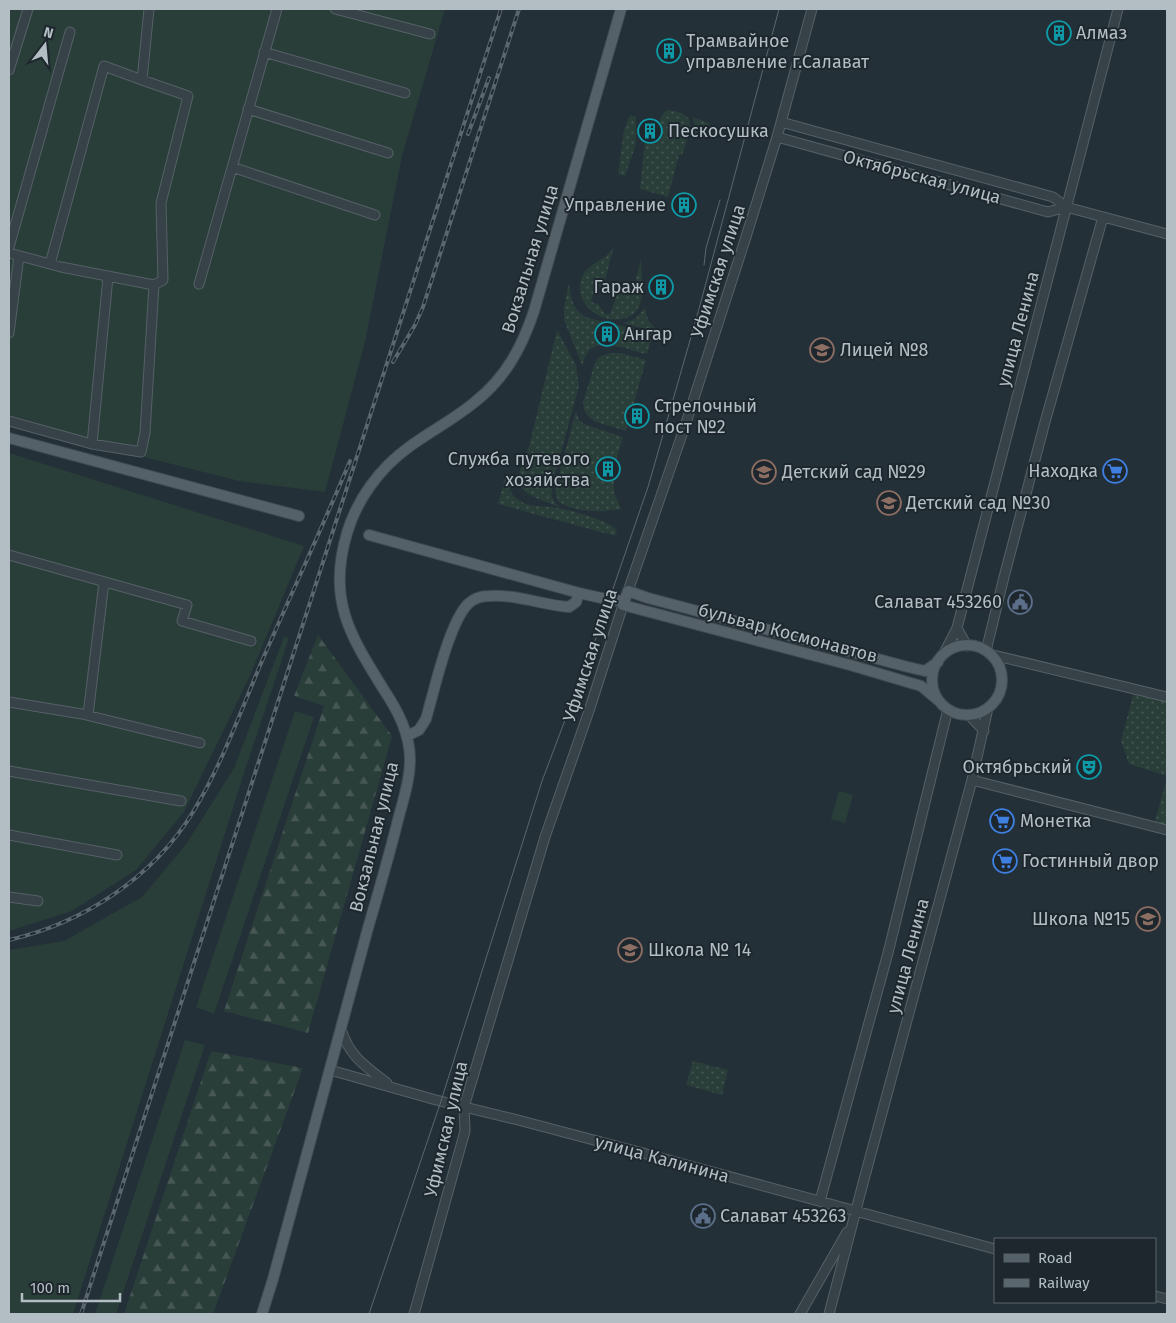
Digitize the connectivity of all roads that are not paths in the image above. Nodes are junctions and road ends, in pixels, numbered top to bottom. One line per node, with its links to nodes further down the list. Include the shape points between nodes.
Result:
1 (28, 9): 11 (street)
2 (149, 9): 12 (street)
3 (277, 9): 10 (street)
4 (335, 9): 9 (street)
5 (621, 9): 55 (main road, Вокзальная улица, via 522,344 504,373 478,400 389,464 363,496 347,533 338,575 342,608 351,633 393,703)
6 (812, 9): 15 (street, Уфимская улица)
7 (1118, 9): 21 (street, улица Ленина)
8 (70, 32): 25 (street)
9 (430, 34)
10 (264, 52): 13 (street); 14 (street)
11 (9, 70)
12 (142, 80): 28 (street, via 104,66); 31 (street, via 188,96 161,203 163,280)
13 (405, 93)
14 (248, 109): 17 (street); 19 (street)
15 (781, 122): 16 (street, Уфимская улица); 18 (street, Октябрьская улица)
16 (777, 137): 20 (street, Октябрьская улица); 41 (street, Уфимская улица, via 685,426)
17 (388, 153)
18 (936, 164): 20 (street); 21 (street, Октябрьская улица, via 1053,197)
19 (232, 167): 22 (street); 30 (street)
20 (932, 179): 21 (street, Октябрьская улица, via 1048,212)
21 (1066, 207): 23 (street, Октябрьская улица); 42 (street, улица Ленина)
22 (375, 214)
23 (1103, 217): 24 (street, Октябрьская улица); 45 (street, via 1045,422)
24 (1167, 234)
25 (9, 247)
26 (9, 253): 27 (street)
27 (19, 256): 28 (street); 32 (street)
28 (50, 264): 29 (street)
29 (108, 276): 31 (street); 35 (street)
30 (199, 284)
31 (154, 285): 35 (street, via 145,433 141,452)
32 (9, 333)
33 (9, 421): 35 (street)
34 (9, 438): 36 (main road)
35 (92, 444)
36 (299, 516)
37 (369, 535): 40 (main road, бульвар Космонавтов)
38 (9, 556): 39 (street)
39 (104, 582): 43 (street, via 187,604 182,621); 52 (street)
40 (579, 593): 41 (main road, бульвар Космонавтов, via 610,600); 55 (main road, via 576,602 569,607 497,596 479,597 468,604 451,637 426,719 419,730)
41 (625, 599): 46 (main road, бульвар Космонавтов, via 658,601 908,668 925,671); 48 (main road, бульвар Космонавтов, via 922,686); 68 (street, Уфимская улица, via 545,837)
42 (957, 628): 44 (street); 46 (street, улица Ленина)
43 (251, 641)
44 (966, 646): 45 (main road); 46 (main road, via 950,650)
45 (988, 652): 47 (street); 50 (main road, via 998,666 1002,681 998,696)
46 (940, 659): 48 (main road, улица Ленина, via 932,682)
47 (1167, 697)
48 (939, 701): 51 (main road)
49 (9, 702): 52 (street)
50 (988, 708): 53 (main road); 54 (street, улица Ленина)
51 (948, 709): 53 (main road); 69 (street, улица Ленина, via 888,953)
52 (88, 715): 56 (street)
53 (969, 715): 54 (street)
54 (984, 731): 58 (street, улица Ленина)
55 (407, 736): 65 (main road, Вокзальная улица, via 410,758 405,794)
56 (200, 743)
57 (9, 771): 59 (street)
58 (972, 780): 60 (street); 70 (street, улица Ленина)
59 (181, 801)
60 (1167, 830)
61 (9, 834): 62 (street)
62 (117, 855)
63 (9, 897): 64 (street)
64 (38, 901)
65 (341, 1029): 66 (main road, Вокзальная улица); 67 (street, via 350,1050)
66 (330, 1070): 67 (street, улица Калинина); 72 (main road, Вокзальная улица)
67 (391, 1086): 68 (street, улица Калинина)
68 (464, 1107): 69 (street, улица Калинина); 73 (street, Уфимская улица, via 465,1131)
69 (820, 1201): 70 (street, улица Калинина)
70 (855, 1211): 71 (street, улица Калинина); 74 (street, улица Ленина, via 844,1240); 75 (street, улица Ленина)
71 (994, 1249)
72 (262, 1314)
73 (414, 1314)
74 (800, 1314)
75 (829, 1314)

